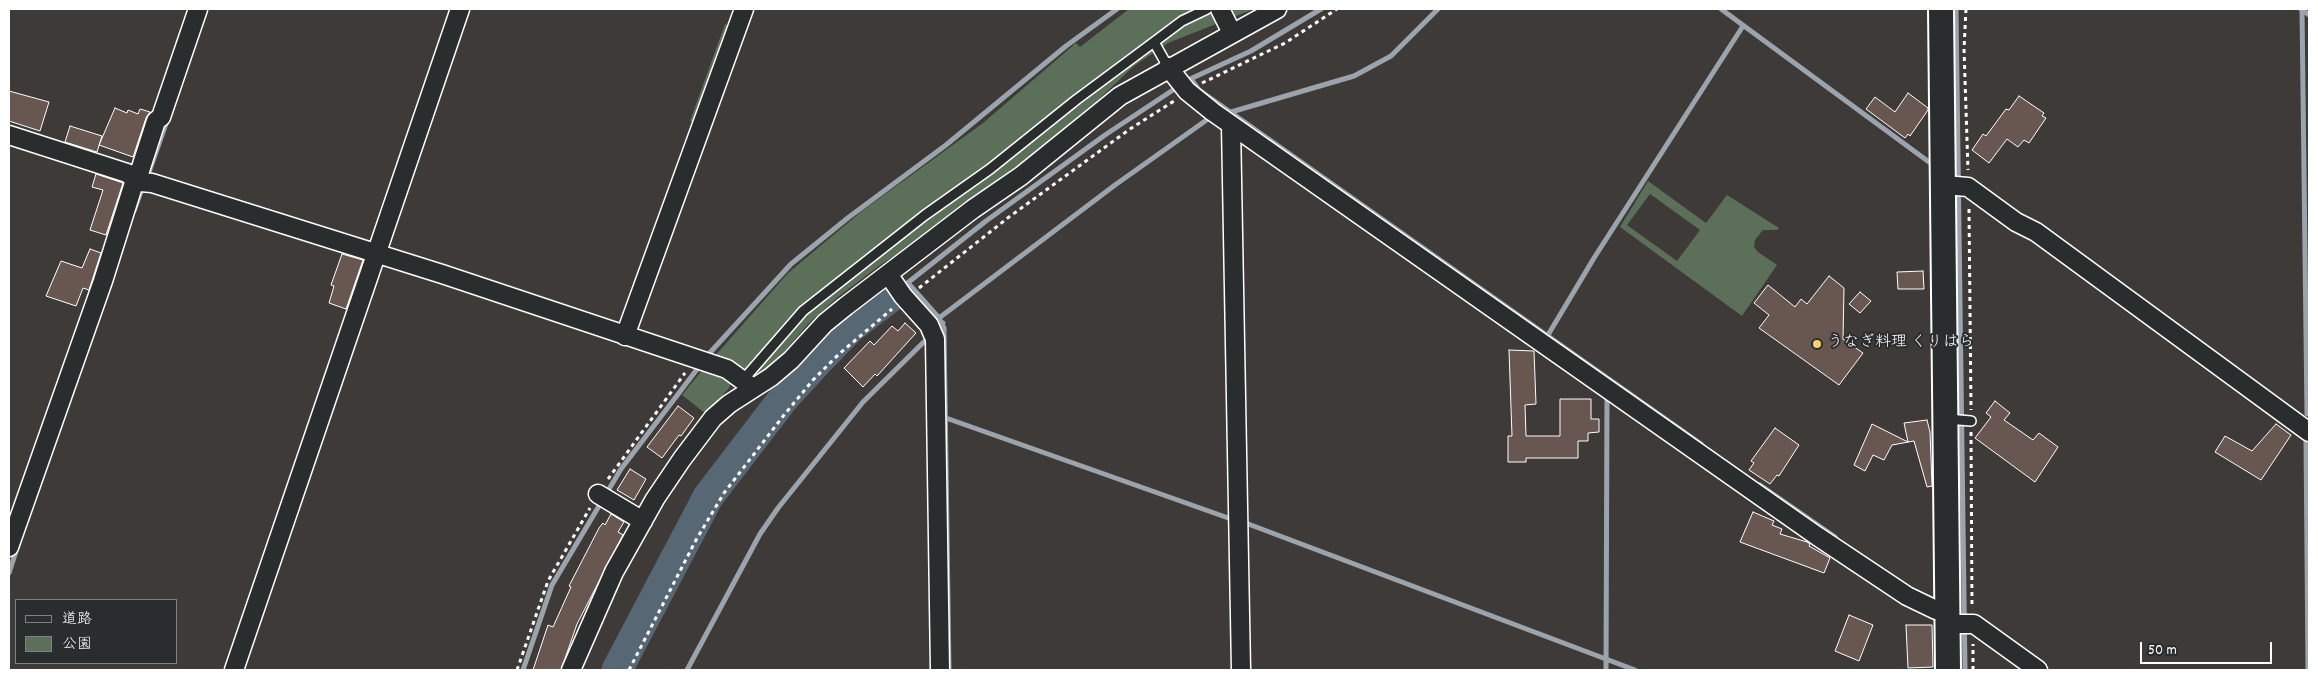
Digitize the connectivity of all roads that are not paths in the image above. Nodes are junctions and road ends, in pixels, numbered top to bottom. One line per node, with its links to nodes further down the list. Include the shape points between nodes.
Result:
1 (198, 9): 13 (street)
2 (460, 9): 15 (street)
3 (744, 9): 17 (street)
4 (1207, 9): 9 (lane, via 1182,21)
5 (1220, 9): 8 (street)
6 (1277, 9): 8 (street)
7 (1941, 9): 14 (street)
8 (1232, 33): 10 (street)
9 (1154, 42): 10 (lane); 18 (lane, via 803,311)
10 (1171, 72): 11 (street); 16 (street, via 1120,96 1021,176)
11 (1230, 125): 25 (street, via 1817,536 1907,596); 29 (street)
12 (9, 135): 13 (street)
13 (141, 178): 15 (street); 24 (street, via 133,186)
14 (1957, 186): 19 (street); 21 (street, via 2036,232)
15 (377, 249): 17 (street, via 452,277); 26 (street)
16 (902, 288): 18 (street, via 825,323 791,360); 28 (street, via 933,331 936,353)
17 (627, 330): 18 (street, via 727,369)
18 (748, 384): 23 (street, via 713,418 682,459)
19 (1949, 419): 20 (lane); 25 (street)
20 (1970, 421)
21 (2309, 432)
22 (602, 497): 23 (street)
23 (643, 521): 27 (street, via 614,572)
24 (9, 548)
25 (1959, 621): 30 (street); 31 (street)
26 (234, 670)
27 (571, 670)
28 (940, 670)
29 (1240, 670)
30 (1948, 670)
31 (2038, 670)

